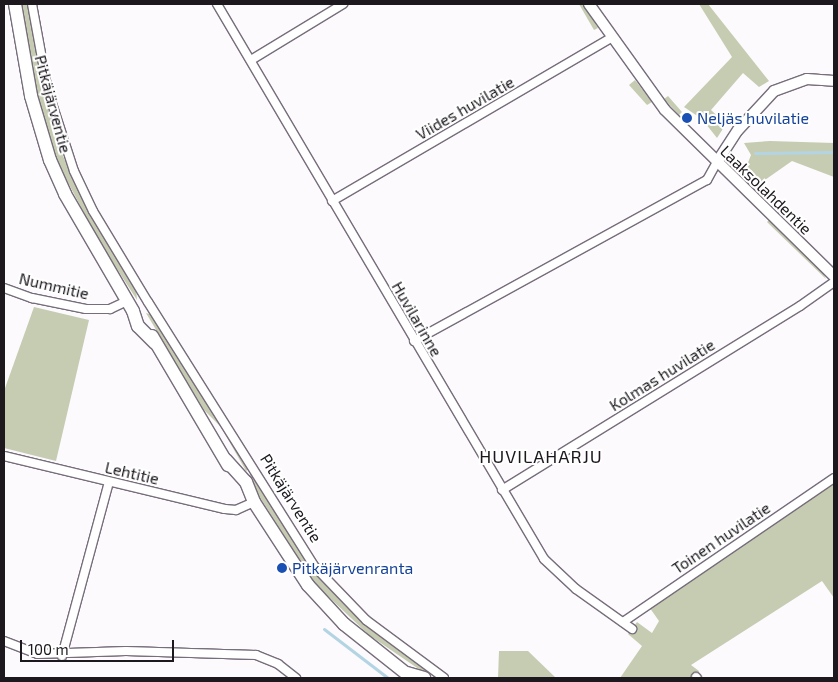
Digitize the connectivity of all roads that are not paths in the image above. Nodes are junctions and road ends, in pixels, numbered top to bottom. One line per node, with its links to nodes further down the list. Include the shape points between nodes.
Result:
1 (15, 4): 15 (main road, Pitkäjärventie, via 31,96 50,160 88,236)
2 (32, 4): 14 (street, Pitkäjärventie, via 48,91 74,171 93,211)
3 (217, 4): 7 (street, Huvilarinne)
4 (343, 4): 7 (street)
5 (589, 4): 6 (street, Laaksolahdentie)
6 (611, 38): 9 (street, Laaksolahdentie, via 665,110); 10 (street, Viides huvilatie)
7 (251, 60): 10 (street, Huvilarinne)
8 (834, 81): 9 (street, via 807,79 774,91 738,130)
9 (717, 162): 11 (street, Laaksolahdentie); 16 (street, via 706,180)
10 (332, 201): 16 (street, Huvilarinne)
11 (834, 276)
12 (834, 282): 20 (street, Kolmas huvilatie)
13 (4, 288): 15 (street, Nummitie, via 32,298 86,309)
14 (148, 302): 15 (street); 29 (street, Pitkäjärventie, via 315,567 366,620)
15 (130, 306): 21 (main road, Pitkäjärventie, via 144,335 154,343 226,460 246,482)
16 (414, 341): 20 (street, Huvilarinne)
17 (4, 456): 19 (street, Lehtitie)
18 (834, 478): 22 (street, Toinen huvilatie)
19 (109, 482): 21 (street, Lehtitie, via 225,509 236,510); 25 (street)
20 (502, 490): 22 (street, Huvilarinne, via 552,569)
21 (254, 502): 26 (main road, Pitkäjärventie, via 320,600)
22 (623, 622): 23 (street)
23 (632, 629)
24 (4, 641): 25 (street, via 31,653)
25 (62, 656): 27 (street, via 126,650 256,656 278,664)
26 (407, 677): 28 (main road, Pitkäjärventie)
27 (296, 678)
28 (424, 678)
29 (444, 678)

